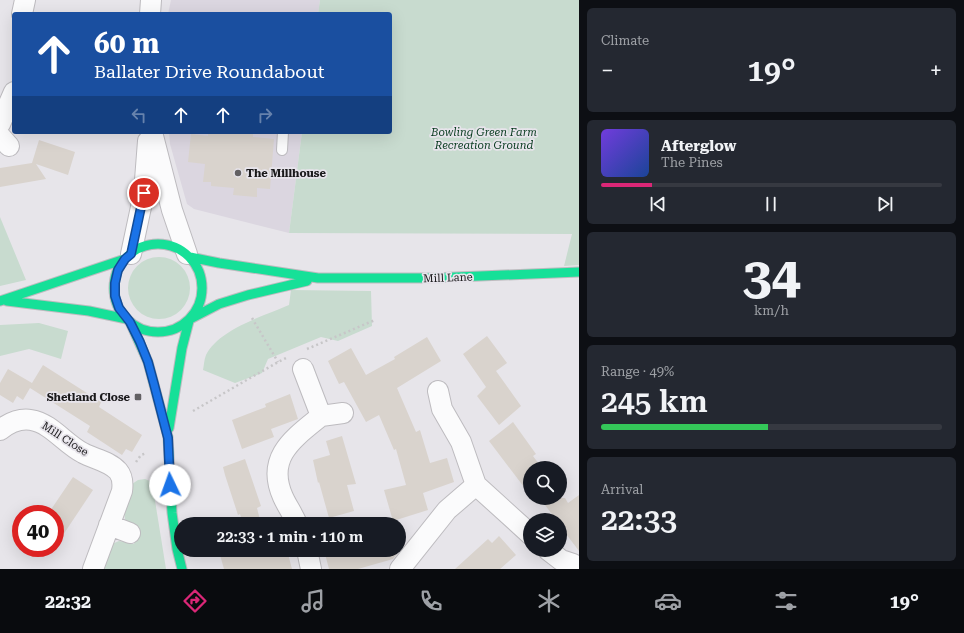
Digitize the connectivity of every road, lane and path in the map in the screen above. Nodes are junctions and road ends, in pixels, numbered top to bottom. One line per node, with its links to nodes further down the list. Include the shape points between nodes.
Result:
1 (25, 0): 3 (street)
2 (151, 0): 4 (street)
3 (22, 12)
4 (150, 12)
5 (12, 97): 6 (street)
6 (0, 124)
7 (150, 134): 11 (street, via 144,193)
8 (151, 134): 12 (street)
9 (283, 134): 10 (lane)
10 (282, 150)
11 (128, 256): 12 (street, via 153,244 165,244); 15 (street); 18 (street, via 116,276 115,296)
12 (188, 256): 14 (street, Mill Lane); 17 (street, via 198,268 202,280 199,306)
13 (579, 272): 14 (street, Mill Lane, via 432,278)
14 (318, 278): 17 (street, Mill Lane, via 248,294 219,304)
15 (1, 300): 18 (street, via 90,311)
16 (252, 318): 19 (path)
17 (190, 319): 18 (street, via 178,328 166,332 141,329); 25 (street, via 182,348)
18 (128, 321): 25 (street, via 148,362)
19 (278, 362)
20 (303, 369): 23 (street)
21 (438, 391): 26 (street, via 442,409 461,442)
22 (343, 413): 23 (street)
23 (322, 416): 27 (street, via 288,445 277,470 278,484)
24 (0, 430): 28 (street, Mill Close, via 17,420 39,422 75,449 115,468 121,475 123,486)
25 (168, 438): 35 (street, via 172,513)
26 (476, 485): 29 (street); 37 (street, via 447,510)
27 (294, 517)
28 (110, 525): 30 (street); 34 (street, Mill Close)
29 (523, 527)
30 (130, 533)
31 (308, 557): 36 (street)
32 (556, 557): 33 (street)
33 (575, 564)
34 (93, 569)
35 (182, 569)
36 (311, 569)
37 (400, 569)

